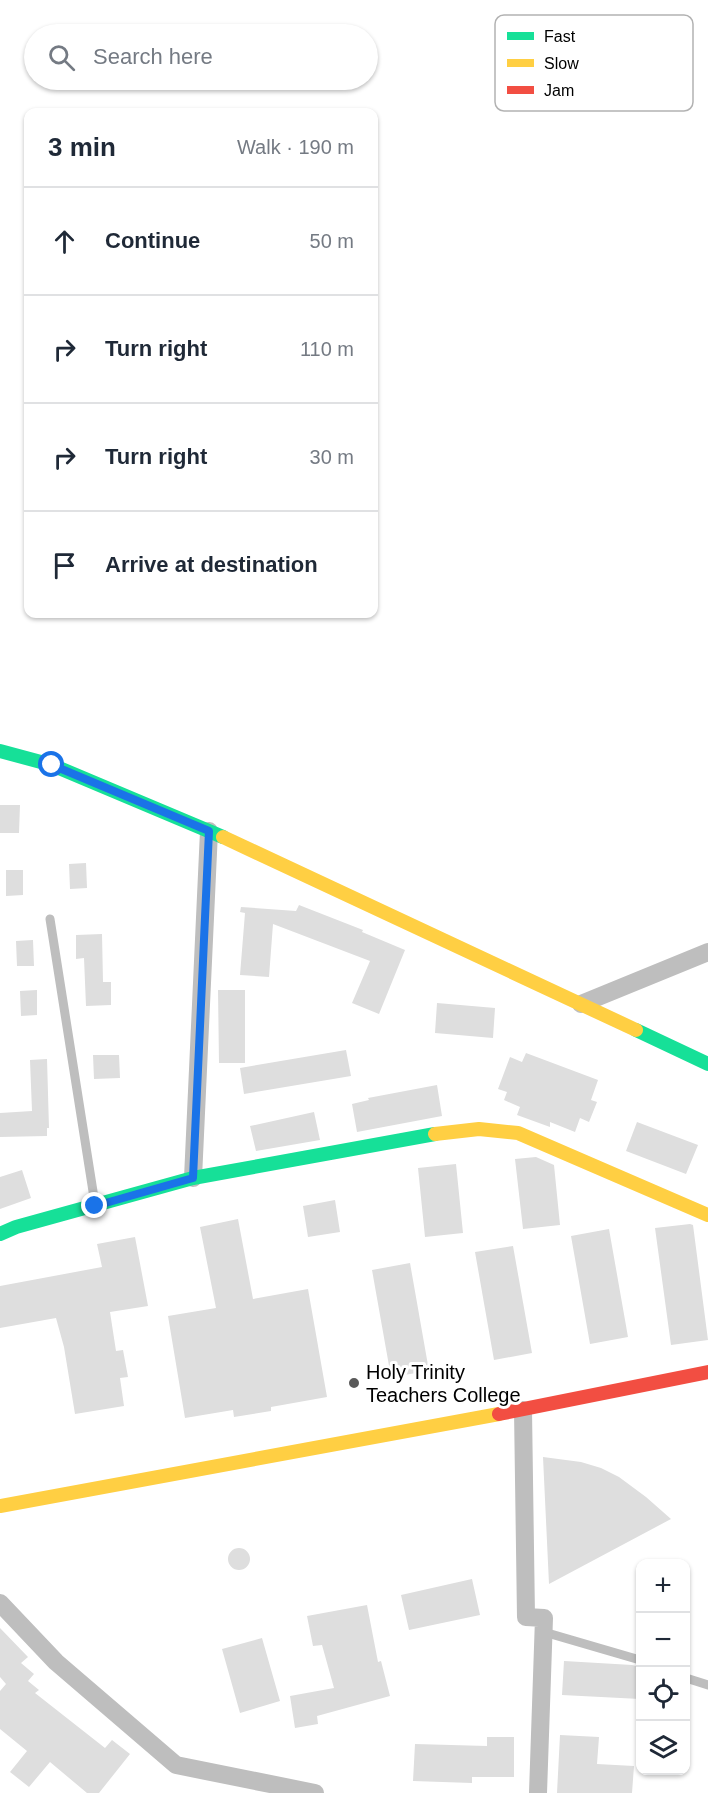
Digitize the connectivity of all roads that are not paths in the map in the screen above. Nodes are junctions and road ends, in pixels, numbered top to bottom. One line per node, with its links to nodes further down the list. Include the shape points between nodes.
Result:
1 (0, 751): 2 (street, via 52,765)
2 (209, 831): 5 (street); 7 (street)
3 (50, 920): 8 (lane)
4 (708, 952): 5 (street)
5 (581, 1004): 6 (street)
6 (708, 1064)
7 (193, 1178): 8 (street); 9 (street, via 479,1129 518,1133)
8 (95, 1206): 10 (street)
9 (708, 1215)
10 (0, 1234)
11 (708, 1372): 12 (street)
12 (523, 1410): 13 (street); 15 (street, via 526,1617 544,1618)
13 (0, 1506)
14 (0, 1603): 19 (street, via 56,1662 176,1765)
15 (544, 1632): 16 (lane); 20 (street)
16 (636, 1659)
17 (690, 1679): 18 (lane)
18 (708, 1684)
19 (315, 1793)
20 (538, 1793)

